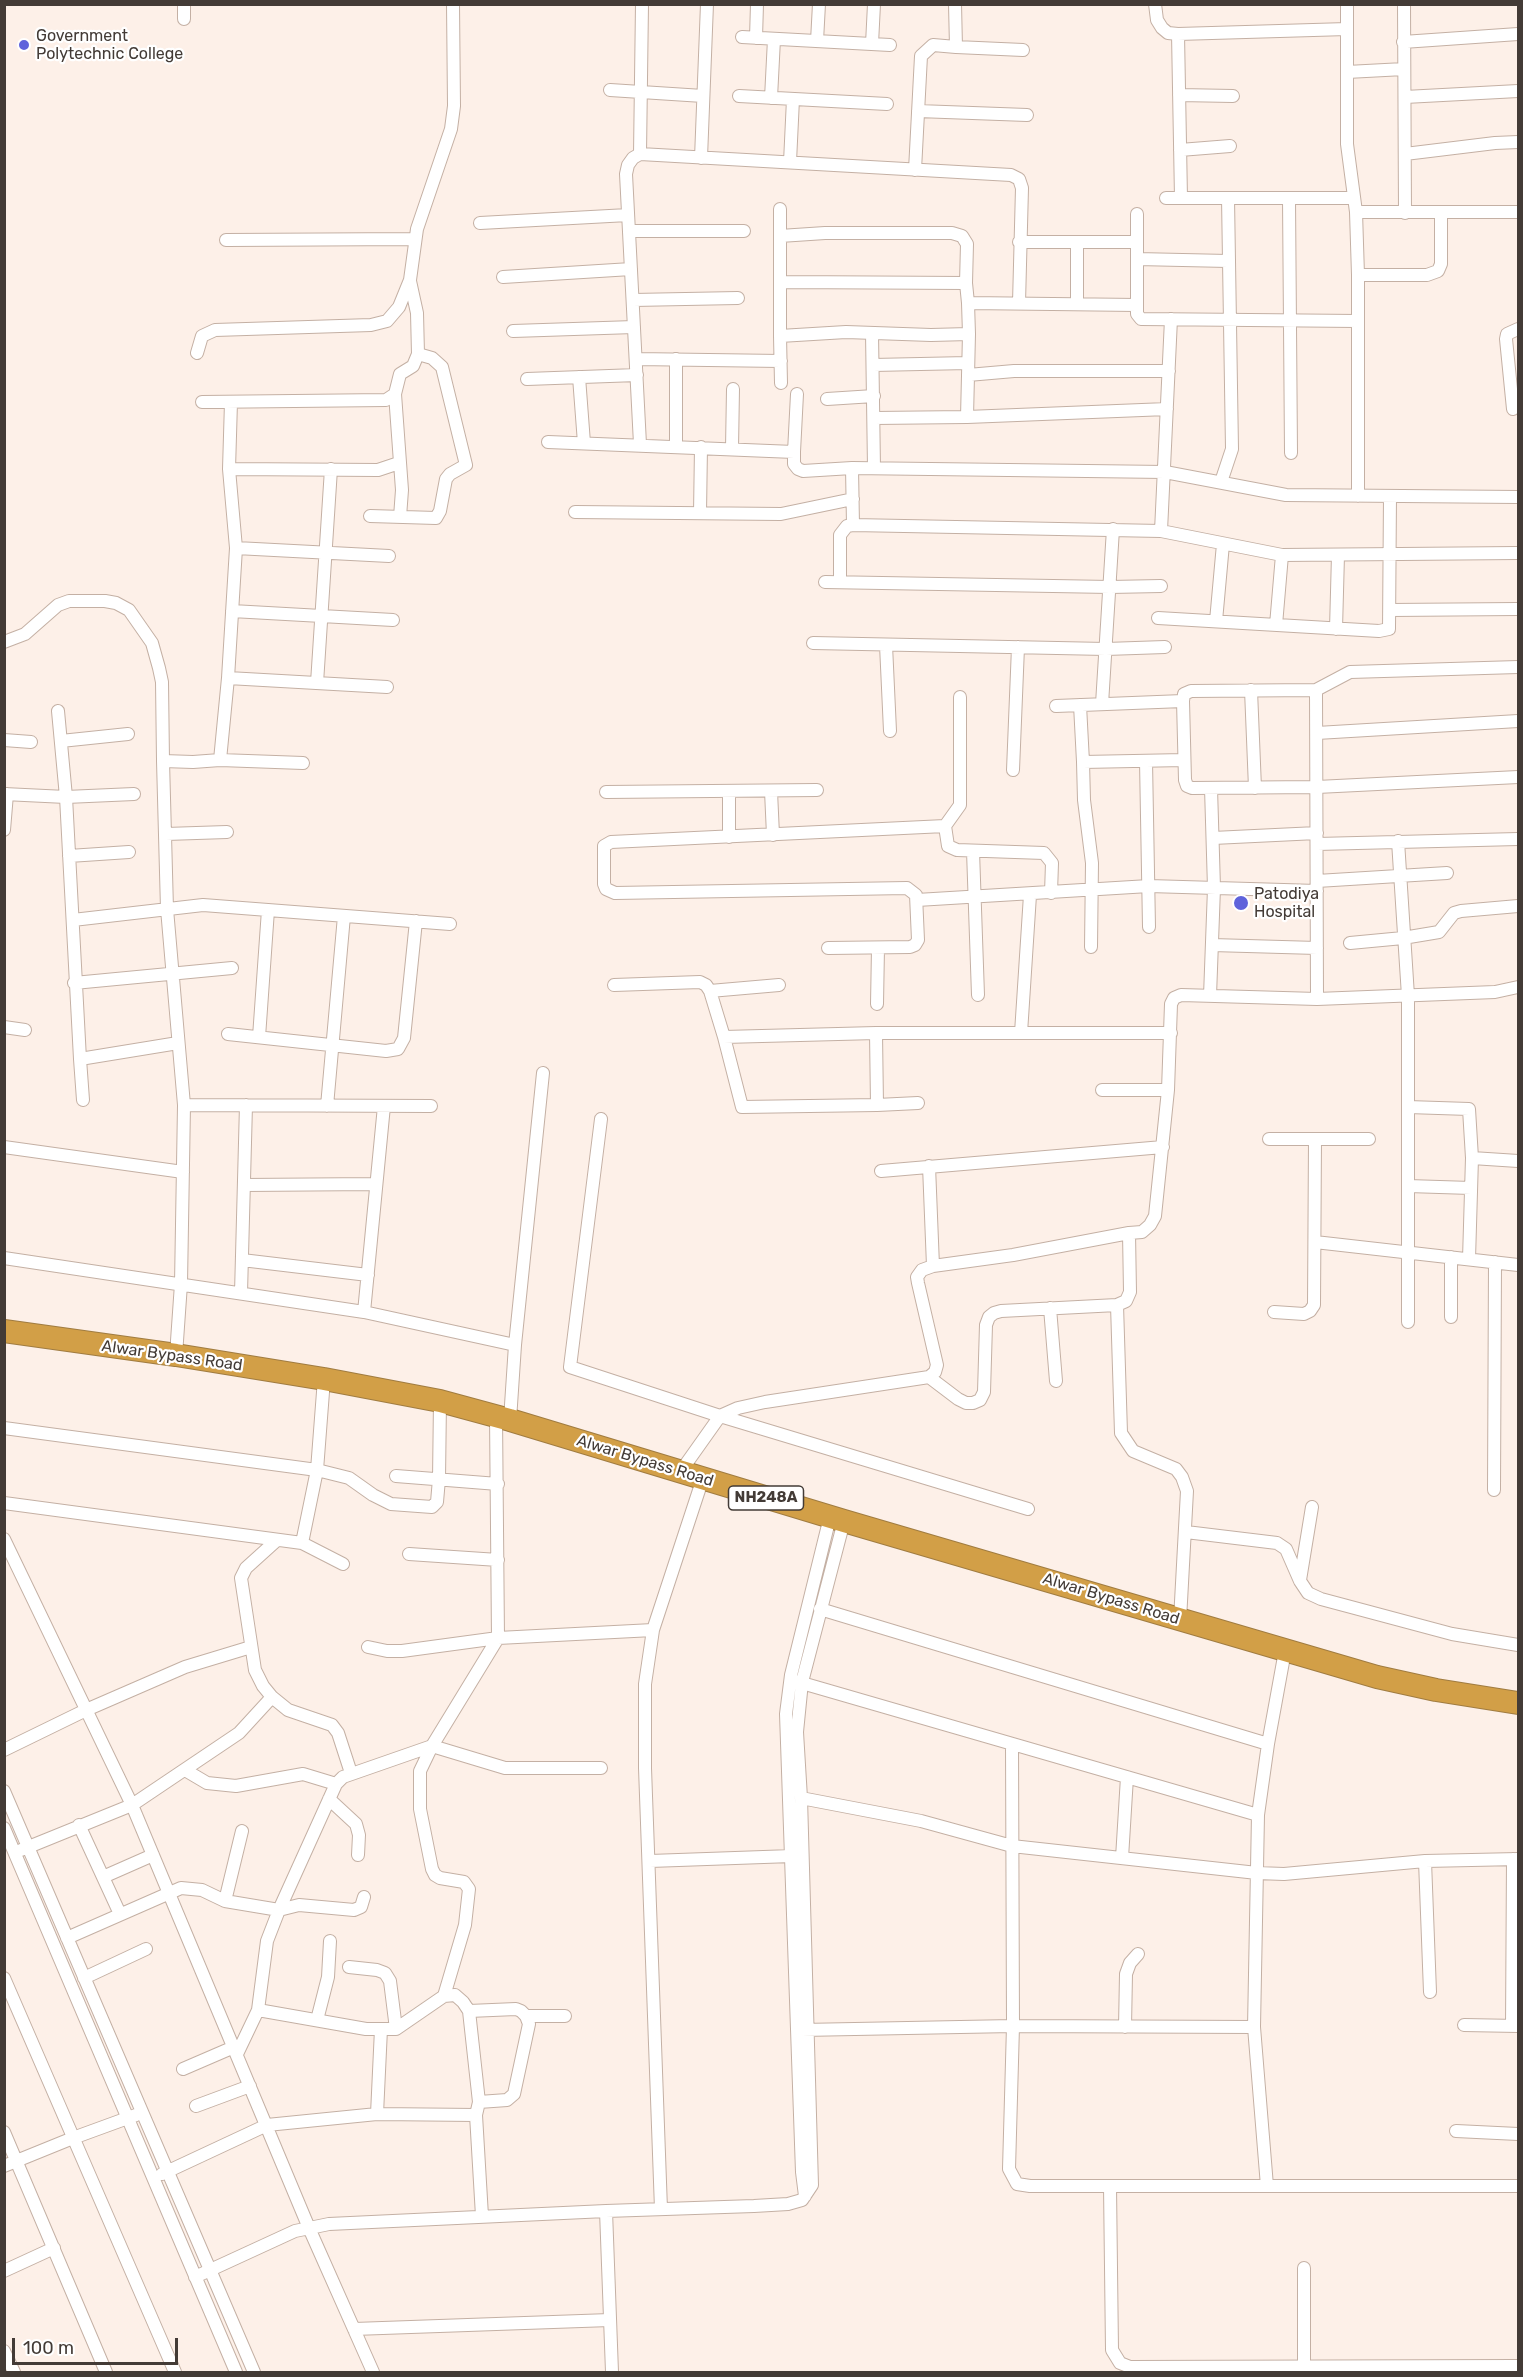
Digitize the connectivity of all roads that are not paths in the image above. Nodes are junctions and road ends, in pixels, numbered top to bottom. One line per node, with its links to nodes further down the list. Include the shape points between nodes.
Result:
1 (184, 4): 12 (street)
2 (453, 4): 64 (street, via 451,129)
3 (642, 4): 28 (street)
4 (707, 4): 31 (street)
5 (757, 4): 17 (street)
6 (819, 4): 19 (street)
7 (874, 4): 21 (street)
8 (955, 4): 23 (street)
9 (1155, 4): 14 (street, via 1162,28)
10 (1347, 4): 13 (street)
11 (1404, 4): 20 (street)
12 (184, 19)
13 (1347, 29): 14 (street); 26 (street)
14 (1178, 34): 30 (street)
15 (1518, 34): 20 (street)
16 (742, 37): 17 (street)
17 (756, 38): 18 (street)
18 (774, 39): 19 (street); 35 (street)
19 (817, 41): 21 (street)
20 (1403, 42): 25 (street)
21 (872, 44): 22 (street)
22 (890, 45)
23 (956, 46): 24 (street); 38 (street, via 933,45 921,56)
24 (1023, 50)
25 (1404, 69): 26 (street); 34 (street)
26 (1347, 72): 51 (street, via 1347,144)
27 (610, 90): 28 (street)
28 (641, 91): 31 (street); 43 (street)
29 (1518, 92): 34 (street)
30 (1179, 95): 33 (street); 42 (street)
31 (704, 96): 45 (street)
32 (739, 96): 35 (street)
33 (1233, 96)
34 (1405, 97): 44 (street)
35 (771, 98): 36 (street)
36 (793, 99): 37 (street); 46 (street)
37 (886, 104)
38 (918, 111): 39 (street); 47 (street)
39 (1028, 115)
40 (1518, 142): 44 (street)
41 (1230, 146): 42 (street)
42 (1180, 150): 49 (street)
43 (640, 154): 45 (street); 59 (street, via 628,165)
44 (1405, 154): 56 (street)
45 (701, 158): 46 (street)
46 (790, 162): 47 (street)
47 (915, 170): 66 (street, via 1011,175 1019,179)
48 (1166, 198): 49 (street)
49 (1181, 198): 50 (street)
50 (1228, 198): 52 (street); 70 (street)
51 (1354, 198): 52 (street); 54 (street)
52 (1289, 199): 85 (street)
53 (780, 209): 63 (street)
54 (1356, 212): 56 (street); 72 (street)
55 (1518, 212): 57 (street)
56 (1405, 213): 57 (street)
57 (1441, 213): 72 (street, via 1438,271 1427,275)
58 (1137, 214): 68 (street)
59 (628, 215): 60 (street); 61 (street)
60 (480, 223)
61 (629, 231): 62 (street); 71 (street)
62 (744, 231)
63 (780, 236): 75 (street); 76 (street, via 952,233 962,236 967,244)
64 (415, 239): 65 (street); 74 (street)
65 (226, 240)
66 (1019, 242): 67 (street); 80 (street)
67 (1077, 242): 68 (street); 81 (street)
68 (1137, 242): 69 (street)
69 (1137, 259): 70 (street); 82 (street)
70 (1228, 261): 84 (street)
71 (631, 269): 73 (street); 78 (street)
72 (1358, 275): 86 (street)
73 (503, 277)
74 (410, 280): 93 (street, via 399,307 387,321 371,325 215,330 202,336); 94 (street, via 417,313)
75 (781, 282): 76 (street); 92 (street)
76 (966, 283): 79 (street)
77 (738, 298): 78 (street)
78 (633, 300): 87 (street)
79 (968, 303): 80 (street); 91 (street)
80 (1019, 303): 81 (street)
81 (1077, 304): 82 (street)
82 (1137, 305): 83 (street, via 1141,318)
83 (1170, 319): 84 (street); 100 (street)
84 (1229, 320): 85 (street); 130 (street, via 1232,449)
85 (1289, 321): 86 (street); 123 (street)
86 (1358, 321): 131 (street)
87 (634, 327): 89 (street); 95 (street)
88 (1518, 329): 113 (street, via 1507,334 1506,339)
89 (513, 331)
90 (872, 333): 91 (street); 92 (street); 98 (street)
91 (969, 334): 99 (street)
92 (780, 336): 97 (street)
93 (197, 353)
94 (418, 354): 106 (street, via 413,366 400,374); 138 (street, via 432,358 442,367 466,462 464,468 446,478 436,518)
95 (636, 359): 96 (street); 101 (street)
96 (676, 359): 97 (street); 119 (street)
97 (781, 361): 104 (street)
98 (873, 365): 99 (street); 108 (street)
99 (968, 369): 100 (street); 114 (street)
100 (1169, 371): 112 (street)
101 (637, 375): 102 (street); 118 (street)
102 (579, 377): 103 (street); 117 (street)
103 (527, 379)
104 (781, 383)
105 (733, 389): 121 (street)
106 (395, 394): 111 (street, via 386,400); 124 (street)
107 (797, 394): 122 (street)
108 (874, 396): 109 (street); 115 (street)
109 (827, 399)
110 (202, 402): 111 (street)
111 (231, 402): 127 (street)
112 (1167, 409): 114 (street); 129 (street)
113 (1513, 409)
114 (967, 417): 115 (street)
115 (874, 418): 126 (street)
116 (548, 442): 117 (street)
117 (584, 443): 118 (street)
118 (640, 444): 119 (street)
119 (676, 446): 120 (street)
120 (701, 447): 121 (street); 136 (street)
121 (732, 448): 122 (street)
122 (794, 452): 125 (street, via 794,464 803,471)
123 (1291, 453)
124 (399, 463): 128 (street, via 378,470); 138 (street)
125 (852, 468): 126 (street); 134 (street)
126 (874, 468): 129 (street)
127 (229, 469): 128 (street); 143 (street)
128 (331, 470): 145 (street)
129 (1165, 472): 130 (street); 141 (street)
130 (1221, 482): 131 (street, via 1286,495)
131 (1358, 496): 132 (street)
132 (1390, 496): 133 (street); 146 (street)
133 (1518, 497)
134 (853, 499): 136 (street, via 781,514); 139 (street)
135 (575, 512): 136 (street)
136 (700, 513)
137 (370, 516): 138 (street)
138 (400, 517)
139 (853, 525): 140 (street); 151 (street, via 840,535)
140 (1113, 529): 141 (street); 153 (street)
141 (1161, 531): 142 (street)
142 (1223, 544): 147 (street); 160 (street)
143 (236, 548): 145 (street); 156 (street)
144 (1518, 553): 146 (street)
145 (327, 554): 149 (street); 157 (street)
146 (1390, 554): 148 (street); 155 (street)
147 (1282, 555): 148 (street); 161 (street)
148 (1338, 555): 162 (street)
149 (389, 556)
150 (825, 582): 151 (street)
151 (840, 582): 153 (street)
152 (1161, 586): 153 (street)
153 (1110, 587): 168 (street)
154 (1518, 609): 155 (street)
155 (1390, 610): 162 (street, via 1389,629)
156 (232, 611): 157 (street); 170 (street)
157 (322, 615): 159 (street); 171 (street)
158 (1158, 618): 160 (street)
159 (393, 620)
160 (1216, 621): 161 (street)
161 (1276, 625): 162 (street)
162 (1336, 629)
163 (4, 642): 190 (street, via 25,634 58,604 69,601 105,601 129,610 152,643 159,668)
164 (813, 643): 165 (street)
165 (886, 645): 167 (street); 182 (street)
166 (1165, 646): 168 (street)
167 (1018, 647): 168 (street); 194 (street)
168 (1106, 648): 177 (street)
169 (1518, 667): 174 (street, via 1350,672)
170 (228, 678): 171 (street); 188 (street)
171 (317, 683): 172 (street)
172 (387, 687)
173 (1251, 690): 174 (street); 176 (street, via 1191,691 1184,694); 198 (street)
174 (1316, 690): 183 (street)
175 (960, 697): 206 (street, via 960,805)
176 (1183, 701): 177 (street); 189 (street)
177 (1102, 704): 178 (street)
178 (1080, 705): 179 (street); 192 (street)
179 (1056, 706)
180 (58, 711): 186 (street)
181 (1518, 721): 183 (street)
182 (890, 731)
183 (1317, 733): 196 (street)
184 (128, 734): 186 (street)
185 (4, 740): 187 (street)
186 (61, 741): 205 (street)
187 (31, 742)
188 (220, 760): 190 (street); 193 (street)
189 (1184, 760): 191 (street); 197 (street, via 1187,786)
190 (163, 761): 209 (street)
191 (1146, 761): 192 (street); 221 (street)
192 (1083, 762): 224 (street)
193 (303, 763)
194 (1013, 770)
195 (1518, 777): 196 (street)
196 (1317, 787): 198 (street); 213 (street)
197 (1211, 788): 198 (street); 212 (street)
198 (1255, 788)
199 (771, 790): 200 (street); 201 (street); 210 (street)
200 (817, 790)
201 (729, 791): 202 (street); 211 (street)
202 (606, 792)
203 (6, 794): 205 (street); 207 (street)
204 (134, 794): 205 (street)
205 (66, 797): 218 (street)
206 (945, 826): 210 (street); 216 (street, via 951,849)
207 (4, 830)
208 (227, 832): 209 (street)
209 (166, 834): 230 (street)
210 (773, 835): 211 (street)
211 (729, 837): 228 (street, via 611,842 603,849 604,884 615,893 907,888)
212 (1213, 838): 213 (street); 223 (street)
213 (1317, 839): 215 (street); 222 (street)
214 (1518, 839): 215 (street)
215 (1398, 841): 220 (street)
216 (972, 851): 225 (street, via 1044,853 1052,863); 227 (street)
217 (129, 852): 218 (street)
218 (69, 856): 233 (street)
219 (1447, 873): 220 (street)
220 (1400, 876): 222 (street); 237 (street)
221 (1149, 886): 223 (street); 224 (street); 236 (street)
222 (1317, 886): 223 (street); 243 (street)
223 (1214, 888): 239 (street)
224 (1091, 889): 225 (street); 240 (street)
225 (1051, 893): 226 (street)
226 (1030, 895): 227 (street); 259 (street)
227 (975, 898): 228 (street); 251 (street)
228 (917, 900): 242 (street, via 915,945)
229 (1518, 906): 237 (street, via 1461,910 1439,932)
230 (167, 909): 231 (street, via 203,905); 233 (street); 245 (street)
231 (268, 910): 232 (street); 262 (street)
232 (344, 916): 234 (street); 265 (street)
233 (73, 920): 246 (street)
234 (416, 921): 235 (street); 265 (street, via 404,1038 398,1049)
235 (450, 924)
236 (1149, 927)
237 (1403, 939): 238 (street); 253 (street)
238 (1350, 943)
239 (1212, 945): 243 (street); 252 (street)
240 (1091, 947)
241 (828, 948): 242 (street)
242 (878, 948): 255 (street)
243 (1317, 948): 254 (street)
244 (232, 968): 245 (street)
245 (172, 974): 246 (street); 264 (street)
246 (74, 983): 266 (street)
247 (614, 985): 250 (street, via 700,982)
248 (779, 985): 250 (street)
249 (1518, 987): 253 (street, via 1495,992)
250 (710, 991): 263 (street)
251 (978, 995)
252 (1210, 996): 254 (street); 260 (street, via 1174,998)
253 (1408, 996): 254 (street); 278 (street)
254 (1317, 999)
255 (877, 1004)
256 (4, 1027): 257 (street)
257 (25, 1030)
258 (876, 1033): 259 (street); 263 (street); 273 (street)
259 (1022, 1033): 260 (street)
260 (1171, 1033): 269 (street)
261 (228, 1034): 262 (street)
262 (259, 1037): 265 (street)
263 (724, 1037): 273 (street, via 742,1107)
264 (178, 1043): 266 (street); 272 (street)
265 (332, 1044): 275 (street)
266 (80, 1059): 270 (street)
267 (543, 1073): 314 (street)
268 (1102, 1090): 269 (street)
269 (1168, 1090): 284 (street)
270 (83, 1100)
271 (918, 1103): 273 (street)
272 (184, 1105): 274 (street); 289 (street)
273 (877, 1105)
274 (246, 1106): 275 (street); 291 (street)
275 (327, 1106): 276 (street)
276 (384, 1106): 277 (street); 290 (street)
277 (431, 1106)
278 (1408, 1107): 285 (street, via 1469,1109); 292 (street)
279 (601, 1119): 320 (street, via 570,1367)
280 (1315, 1139): 281 (street); 282 (street); 295 (street)
281 (1369, 1139)
282 (1269, 1140)
283 (4, 1147): 289 (street)
284 (1163, 1147): 287 (street); 294 (street, via 1155,1216 1142,1232)
285 (1472, 1158): 286 (street); 293 (street)
286 (1518, 1161)
287 (929, 1166): 288 (street); 303 (street)
288 (881, 1171)
289 (183, 1172): 305 (street)
290 (376, 1184): 291 (street); 304 (street)
291 (244, 1185): 300 (street)
292 (1408, 1186): 293 (street); 296 (street)
293 (1471, 1188): 299 (street)
294 (1130, 1233): 303 (street, via 1013,1256); 307 (street, via 1130,1292)
295 (1315, 1242): 296 (street); 310 (street, via 1314,1305 1304,1314)
296 (1408, 1252): 297 (street); 312 (street)
297 (1451, 1257): 299 (street); 311 (street)
298 (4, 1258): 305 (street)
299 (1469, 1259): 301 (street)
300 (242, 1260): 304 (street); 306 (street)
301 (1495, 1262): 302 (street); 329 (street)
302 (1518, 1265)
303 (933, 1266): 316 (street, via 917,1276 937,1365)
304 (368, 1275): 309 (street)
305 (181, 1284): 306 (street); 315 (street)
306 (241, 1293): 309 (street)
307 (1117, 1305): 308 (street); 334 (street, via 1121,1433 1133,1451 1176,1469 1182,1477)
308 (1050, 1308): 316 (street, via 1001,1311 989,1317 984,1392 980,1400 966,1403); 318 (street)
309 (364, 1312): 314 (street)
310 (1274, 1312)
311 (1451, 1317)
312 (1408, 1322)
313 (4, 1331): 315 (highway, Alwar Bypass Road / NH248A)
314 (515, 1345): 321 (street)
315 (176, 1355): 317 (highway, Alwar Bypass Road / NH248A)
316 (929, 1377): 320 (street, via 765,1402)
317 (324, 1379): 319 (highway, Alwar Bypass Road / NH248A); 323 (street)
318 (1056, 1381)
319 (440, 1401): 321 (highway, Alwar Bypass Road / NH248A); 327 (street)
320 (720, 1416): 324 (street); 332 (street)
321 (503, 1418): 324 (highway, Alwar Bypass Road / NH248A); 328 (street)
322 (4, 1428): 323 (street)
323 (317, 1470): 327 (street, via 349,1478 391,1503 421,1507 432,1507 437,1502); 337 (street)
324 (681, 1471): 326 (highway, Alwar Bypass Road / NH248A)
325 (396, 1476): 327 (street)
326 (703, 1478): 333 (highway, Alwar Bypass Road / NH248A); 344 (street)
327 (440, 1479): 328 (street)
328 (498, 1484): 339 (street)
329 (1494, 1490)
330 (4, 1503): 336 (street)
331 (1312, 1507): 341 (street)
332 (1028, 1509)
333 (837, 1519): 342 (street); 343 (highway, Alwar Bypass Road / NH248A); 350 (street)
334 (1186, 1532): 341 (street, via 1277,1543 1286,1550); 343 (street)
335 (4, 1539): 353 (street)
336 (278, 1540): 337 (street); 347 (street, via 246,1568 241,1578)
337 (302, 1543): 340 (street)
338 (409, 1554): 339 (street)
339 (498, 1560): 345 (street)
340 (343, 1564)
341 (1300, 1581): 346 (street, via 1308,1593 1321,1599 1452,1634)
342 (820, 1609): 350 (street); 355 (street)
343 (1180, 1620): 349 (highway, Alwar Bypass Road / NH248A)
344 (654, 1630): 345 (street); 379 (street, via 645,1683)
345 (498, 1638): 348 (street, via 402,1651); 356 (street)
346 (1518, 1644)
347 (251, 1647): 351 (street, via 255,1670); 353 (street, via 185,1667)
348 (368, 1647)
349 (1285, 1651): 352 (highway, Alwar Bypass Road / NH248A, via 1377,1677); 355 (street)
350 (796, 1681): 354 (street); 364 (street); 376 (street, via 786,1714)
351 (272, 1696): 359 (street, via 239,1733); 360 (street, via 288,1710 333,1725)
352 (1518, 1703)
353 (86, 1710): 357 (street); 366 (street)
354 (1012, 1744): 361 (street); 371 (street)
355 (1268, 1744): 367 (street)
356 (432, 1746): 358 (street, via 505,1768); 360 (street); 396 (street, via 420,1771 420,1809 432,1869 440,1878 464,1882 469,1889 465,1925)
357 (4, 1750)
358 (601, 1768)
359 (185, 1770): 362 (street, via 207,1783 236,1786 303,1774); 366 (street)
360 (351, 1773): 362 (street)
361 (1127, 1777): 367 (street); 377 (street)
362 (336, 1784): 365 (street)
363 (4, 1791): 372 (street)
364 (801, 1798): 371 (street, via 921,1821); 409 (street)
365 (329, 1799): 375 (street, via 356,1824); 386 (street)
366 (132, 1805): 368 (street); 374 (street)
367 (1258, 1815): 381 (street)
368 (79, 1825): 372 (street); 382 (street)
369 (4, 1828): 373 (street)
370 (242, 1831): 385 (street)
371 (1012, 1846): 377 (street); 403 (street)
372 (28, 1847): 373 (street); 388 (street)
373 (15, 1853): 418 (street)
374 (153, 1855): 382 (street); 383 (street)
375 (358, 1855)
376 (792, 1856): 379 (street); 409 (street)
377 (1122, 1858): 381 (street)
378 (1515, 1859): 380 (street); 404 (street)
379 (650, 1861): 430 (street)
380 (1425, 1861): 381 (street); 395 (street)
381 (1257, 1873): 406 (street)
382 (103, 1877): 387 (street)
383 (169, 1893): 385 (street, via 181,1888 202,1890); 387 (street); 410 (street)
384 (364, 1897): 386 (street, via 361,1907 354,1910 299,1905)
385 (225, 1901): 386 (street)
386 (279, 1910): 397 (street, via 267,1941)
387 (120, 1914): 388 (street)
388 (67, 1938): 394 (street)
389 (330, 1941): 401 (street, via 328,1977)
390 (146, 1949): 394 (street)
391 (1138, 1954): 405 (street, via 1126,1974)
392 (349, 1967): 408 (street, via 385,1973 390,1981)
393 (4, 1978): 423 (street)
394 (84, 1978): 415 (street)
395 (1430, 1992)
396 (444, 1996): 398 (street, via 455,1995); 408 (street)
397 (258, 2010): 401 (street); 410 (street)
398 (469, 2011): 399 (street, via 516,2009); 413 (street)
399 (526, 2016): 400 (street); 413 (street, via 529,2024 514,2094 507,2100)
400 (565, 2016)
401 (317, 2020): 407 (street)
402 (1464, 2025): 404 (street)
403 (1013, 2026): 405 (street); 409 (street); 427 (street, via 1009,2169 1017,2184)
404 (1515, 2026)
405 (1125, 2027): 406 (street)
406 (1254, 2027): 428 (street)
407 (381, 2029): 408 (street); 416 (street)
408 (396, 2029)
409 (803, 2030): 430 (street, via 805,2196 788,2204)
410 (235, 2050): 411 (street); 412 (street)
411 (183, 2069)
412 (250, 2086): 414 (street); 419 (street)
413 (478, 2102): 417 (street)
414 (196, 2106)
415 (142, 2113): 418 (street); 425 (street)
416 (377, 2114): 417 (street); 419 (street)
417 (476, 2115): 432 (street)
418 (128, 2118): 423 (street); 426 (street)
419 (267, 2125): 425 (street); 433 (street)
420 (1456, 2131): 422 (street)
421 (4, 2132): 424 (street)
422 (1518, 2134)
423 (73, 2138): 424 (street); 447 (street)
424 (10, 2163): 434 (street)
425 (168, 2171): 426 (street); 436 (street)
426 (153, 2179): 438 (street)
427 (1110, 2186): 428 (street); 444 (street, via 1112,2350 1120,2362 1130,2367)
428 (1268, 2186): 429 (street)
429 (1518, 2186)
430 (662, 2209): 431 (street)
431 (606, 2211): 432 (street); 439 (street)
432 (482, 2216): 433 (street)
433 (309, 2228): 436 (street); 440 (street)
434 (54, 2248): 437 (street); 446 (street)
435 (1304, 2268): 442 (street)
436 (210, 2270): 438 (street); 449 (street)
437 (4, 2271)
438 (195, 2277): 448 (street)
439 (610, 2320): 440 (street); 451 (street)
440 (354, 2329): 450 (street)
441 (4, 2351): 445 (street)
442 (1297, 2368): 443 (street); 444 (street)
443 (1514, 2368)
444 (1216, 2370)
445 (14, 2373)
446 (106, 2373)
447 (175, 2373)
448 (236, 2373)
449 (254, 2373)
450 (373, 2373)
451 (612, 2373)

